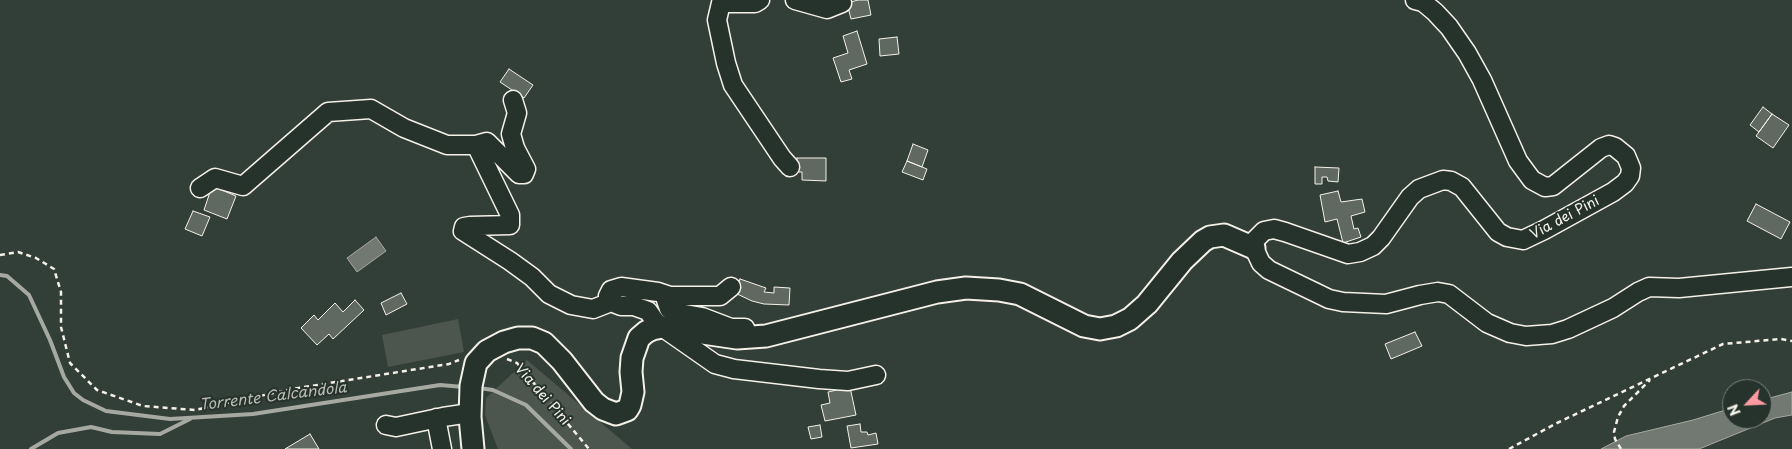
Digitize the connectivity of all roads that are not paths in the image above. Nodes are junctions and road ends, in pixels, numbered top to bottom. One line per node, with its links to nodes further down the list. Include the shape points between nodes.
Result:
1 (760, 0): 8 (street, via 755,3 721,3 717,20 733,85)
2 (795, 0): 4 (street, via 827,9)
3 (1415, 0): 5 (street, Via dei Pini)
4 (842, 3)
5 (1434, 6): 10 (street, Via dei Pini, via 1467,53 1518,161 1532,180 1545,187 1552,186 1609,145 1622,152 1629,162 1630,176 1625,183 1523,240 1498,232 1462,187 1443,180 1420,189 1410,197 1381,238 1360,252 1348,254 1274,229 1259,235)
6 (513, 100): 7 (street, via 517,113 511,134 514,148 526,169 524,174 519,174 487,142)
7 (476, 145): 9 (street, via 446,145 404,128 372,109 328,112 243,186 216,178); 14 (street, via 510,215 510,225 470,226 464,227 463,232 510,261 550,294 571,305 593,310)
8 (790, 167)
9 (200, 188)
10 (1254, 248): 11 (street, via 1261,263 1269,270 1329,299 1386,304 1420,294 1444,293 1487,322 1510,333 1526,336 1568,329 1650,287 1679,288); 16 (main road, via 1224,235 1210,237 1182,261 1147,304 1130,319 1100,329 1084,326 1020,294 966,288 937,292)
11 (1792, 277)
12 (731, 287): 13 (street, via 720,296)
13 (667, 295): 14 (street, via 621,287 611,290 608,296); 16 (street, via 669,309 674,312 702,317 731,328)
14 (611, 302): 15 (street, via 648,311)
15 (662, 327): 16 (main road, via 737,338 766,336); 17 (street, via 715,364 734,369 848,381); 18 (main road, via 646,332 636,344 631,372 633,392 627,410 616,414 603,410 544,343 532,338 518,338 504,342 481,357 471,386)
16 (798, 328)
17 (876, 375)
18 (470, 415): 19 (street); 22 (main road)
19 (436, 418): 20 (street, via 396,427); 21 (street)
20 (386, 425)
21 (442, 449)
22 (473, 449)

